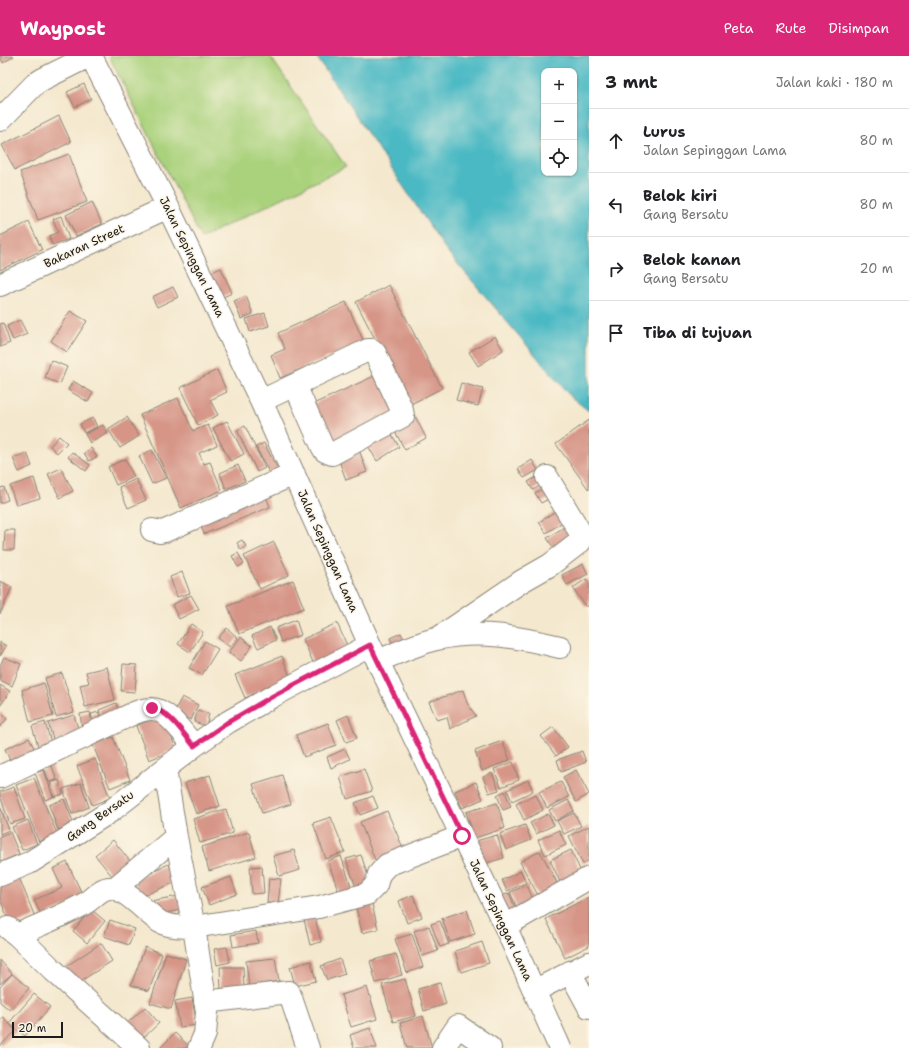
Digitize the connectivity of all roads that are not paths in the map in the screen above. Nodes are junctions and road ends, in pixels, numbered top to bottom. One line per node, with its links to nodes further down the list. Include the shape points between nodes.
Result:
1 (90, 56): 2 (street, via 35,84); 3 (street, Jalan Sepinggan Lama)
2 (0, 120)
3 (168, 207): 4 (street, Bakaran Street); 6 (street, Jalan Sepinggan Lama)
4 (0, 285)
5 (295, 385): 5 (street, via 322,446 328,453 332,454 403,416 372,350); 6 (street)
6 (261, 401): 7 (street, Jalan Sepinggan Lama)
7 (294, 474): 9 (street, via 165,531); 12 (street, Jalan Sepinggan Lama)
8 (547, 477): 10 (street, via 580,532 580,542 550,565)
9 (152, 530)
10 (437, 639): 11 (street, via 481,634 518,637); 12 (street, Gang Bersatu)
11 (560, 647)
12 (374, 653): 13 (street, Gang Bersatu, via 273,696 228,722); 16 (street, Jalan Sepinggan Lama)
13 (194, 746): 14 (street, Gang Bersatu); 15 (street, via 165,713 158,709 145,709)
14 (165, 769): 17 (street); 18 (street, Gang Bersatu, via 111,811 56,847 29,863)
15 (0, 777)
16 (462, 836): 21 (street, Jalan Sepinggan Lama); 22 (street, via 387,865 376,885 367,894 319,907)
17 (176, 837): 20 (street); 22 (street)
18 (0, 875)
19 (589, 878): 21 (street)
20 (115, 888): 22 (street, via 161,922 173,926); 28 (street, via 100,891 82,905 12,931)
21 (505, 926): 25 (street, Jalan Sepinggan Lama)
22 (194, 927): 26 (street)
23 (589, 963): 24 (street)
24 (570, 972): 25 (street); 27 (street)
25 (534, 991): 33 (street, Jalan Sepinggan Lama)
26 (206, 1002): 29 (street, via 205,1034); 30 (street, via 289,992)
27 (589, 1007)
28 (139, 1048)
29 (199, 1048)
30 (308, 1048)
31 (443, 1048): 32 (street, via 458,1026)
32 (490, 1048)
33 (560, 1048)

